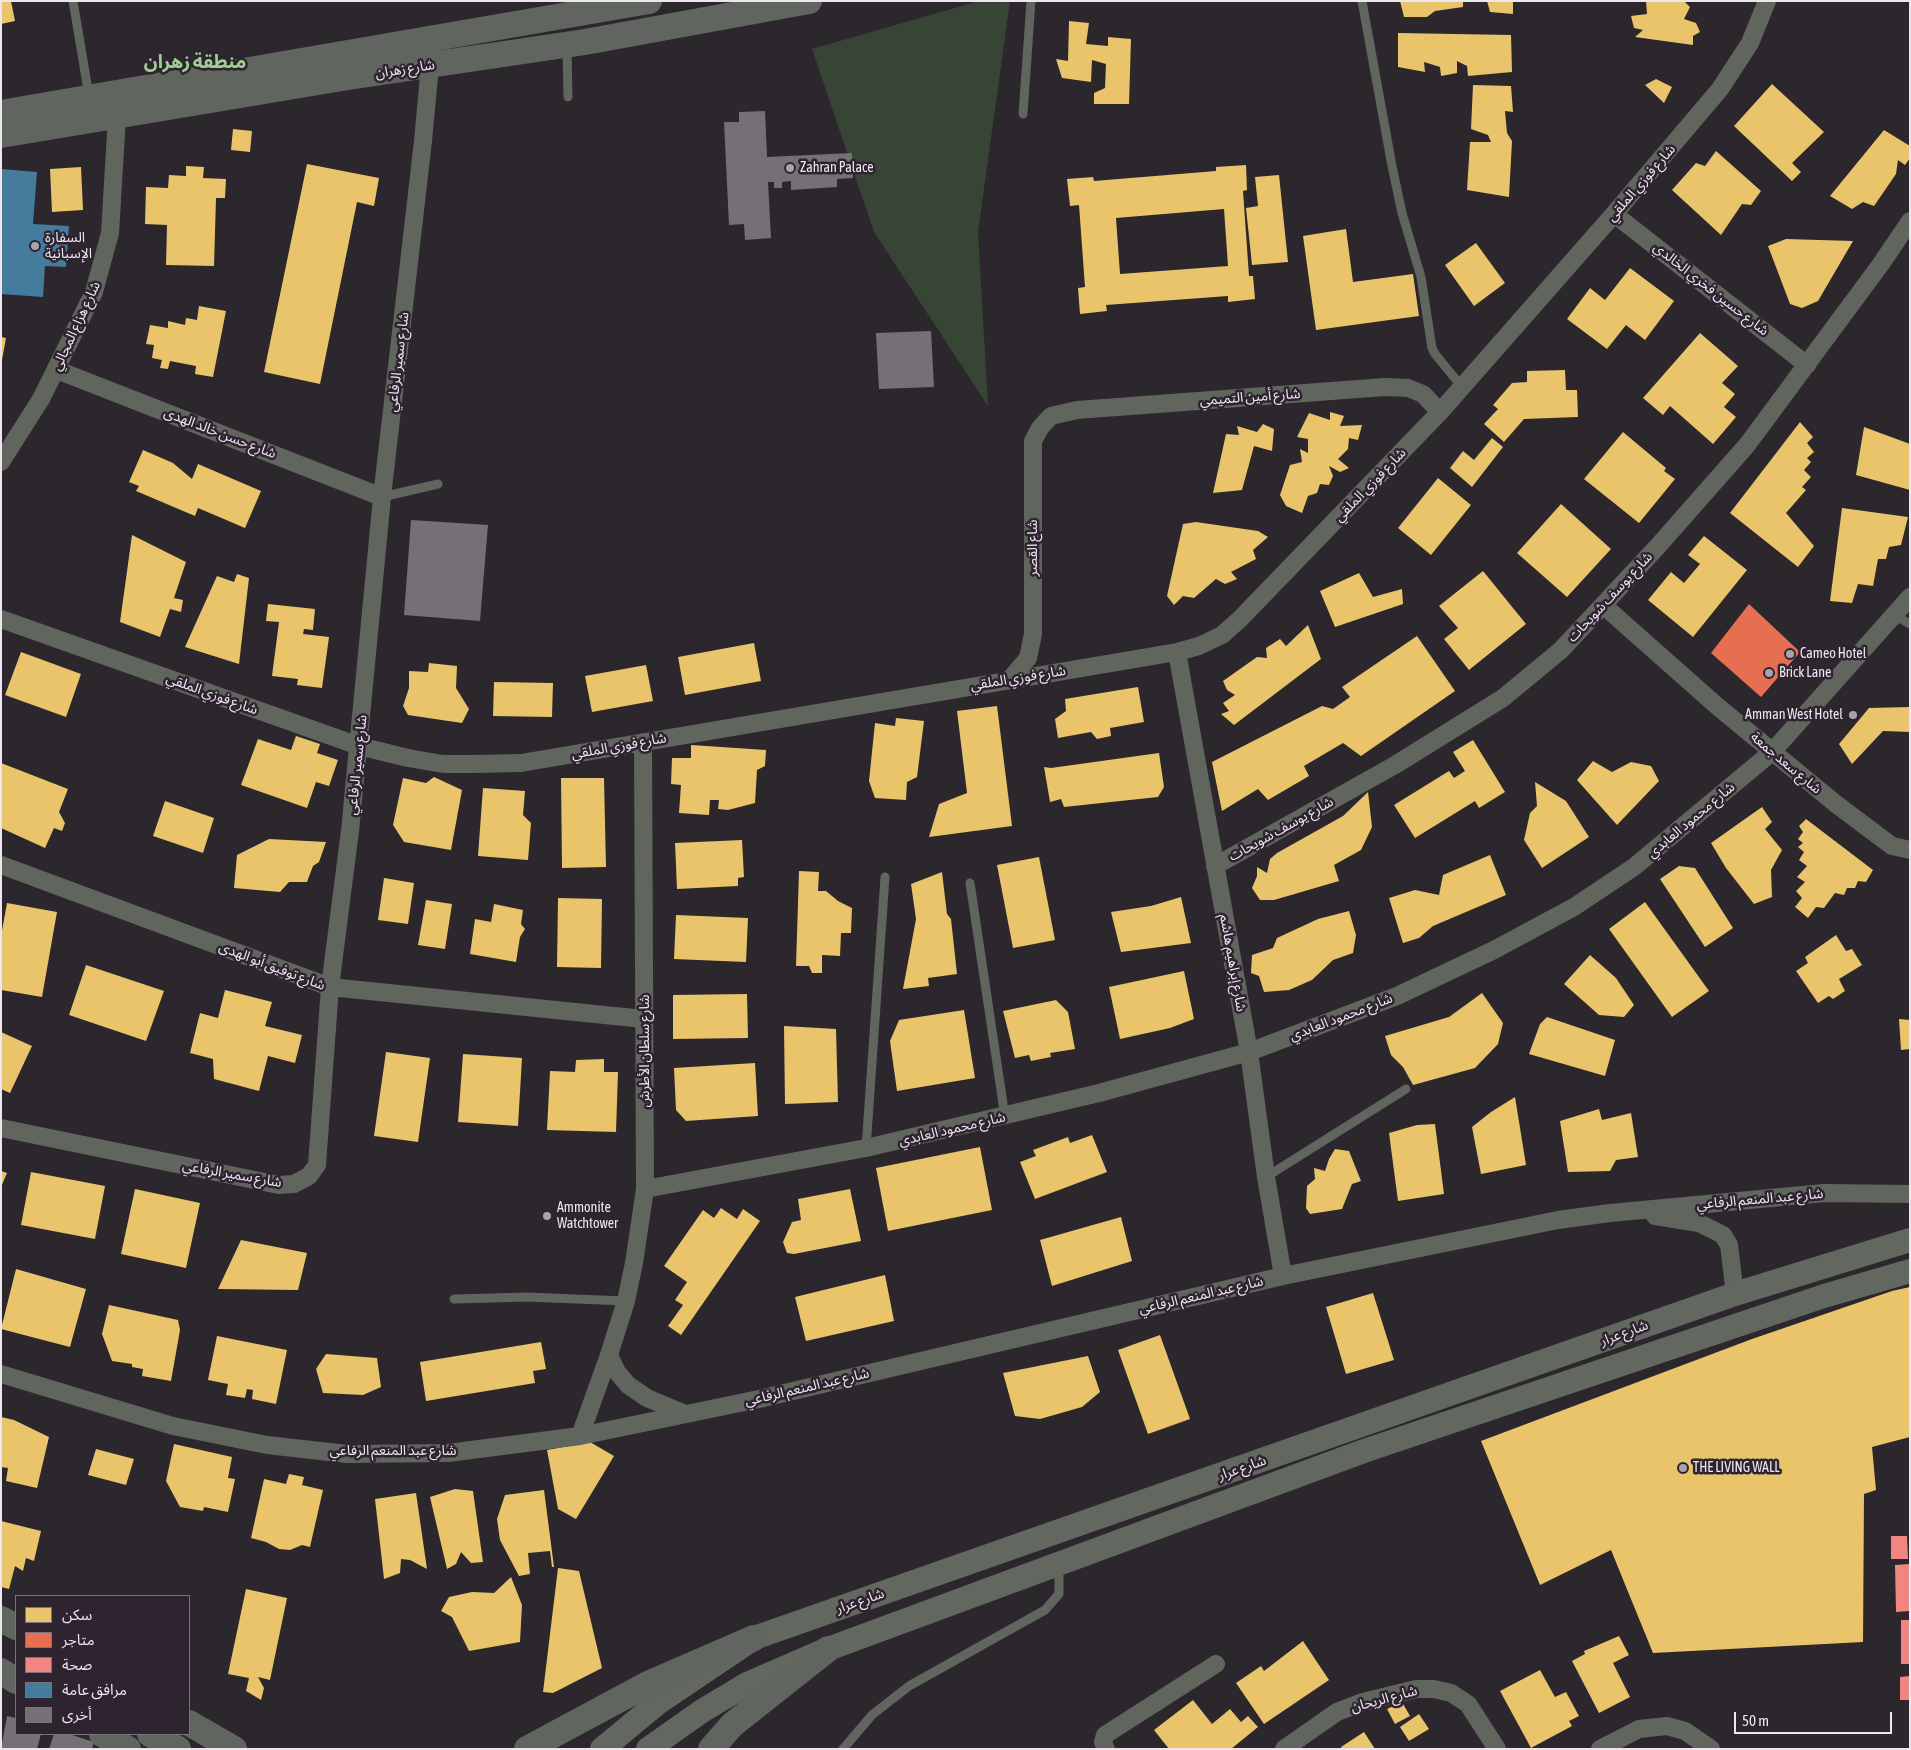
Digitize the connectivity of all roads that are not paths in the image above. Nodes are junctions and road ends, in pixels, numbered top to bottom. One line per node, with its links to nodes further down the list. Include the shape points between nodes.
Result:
1 (73, 1): 12 (lane)
2 (649, 1): 7 (main road, شارع زهران)
3 (809, 1): 9 (main road, شارع زهران)
4 (1031, 1): 14 (lane)
5 (1362, 1): 20 (lane, via 1402,213 1422,277 1432,348)
6 (1767, 1): 16 (street, شارع فوزي الملقي, via 1750,44 1720,90)
7 (581, 7): 8 (main road, شارع زهران); 9 (street)
8 (432, 39): 10 (street, شارع سمير الرفاعي); 12 (main road, شارع زهران)
9 (576, 44): 10 (main road, شارع زهران); 11 (lane)
10 (430, 65): 12 (main road, شارع زهران); 25 (street, شارع سمير الرفاعي)
11 (568, 97)
12 (96, 111): 13 (main road, شارع زهران); 15 (main road, شارع زهران); 19 (street, شارع هزاع المجالي, via 110,233 94,292)
13 (1, 113)
14 (1024, 114)
15 (1, 135)
16 (1614, 214): 18 (street, شارع حسين فخري الخالدي); 20 (street, شارع فوزي الملقي)
17 (1910, 221): 18 (street, شارع يوسف شويحات)
18 (1806, 365): 27 (street, شارع يوسف شويحات, via 1747,445)
19 (57, 370): 23 (street, شارع هزاع المجالي); 25 (street, شارع حسن خالد الهدى)
20 (1462, 387): 21 (street, شارع فوزي الملقي)
21 (1440, 412): 22 (street, شارع أمين التميمي, via 1423,394 1408,388 1384,386 1077,410); 31 (street, شارع فوزي الملقي, via 1240,619 1222,635)
22 (1051, 416): 32 (street, شاع القصر, via 1033,441 1032,634 1028,658)
23 (1, 462)
24 (438, 484): 25 (lane)
25 (382, 497): 34 (street, شارع سمير الرفاعي)
26 (1910, 597): 28 (street, شارع محمود العابدي)
27 (1603, 604): 35 (street, شارع سعد جمعة); 38 (street, شارع يوسف شويحات, via 1561,650 1503,698 1395,765)
28 (1894, 615): 30 (lane); 35 (street, شارع محمود العابدي)
29 (1, 619): 34 (street, شارع فوزي الملقي)
30 (1910, 624)
31 (1177, 652): 32 (street, شارع فوزي الملقي); 38 (street, شارع إبراهيم هاشم)
32 (1011, 678): 33 (street, شارع فوزي الملقي)
33 (642, 742): 34 (street, شارع فوزي الملقي, via 521,764 443,764); 42 (street, شارع سلطان الأطرش)
34 (359, 746): 41 (street, شارع سمير الرفاعي)
35 (1772, 752): 36 (street, شارع سعد جمعة, via 1877,836 1892,846); 43 (street, شارع محمود العابدي, via 1641,861 1574,907 1397,996)
36 (1910, 850)
37 (1, 865): 41 (street, شارع توفيق أبو الهدى)
38 (1215, 866): 43 (street, شارع إبراهيم هاشم)
39 (885, 877): 47 (lane)
40 (970, 883): 45 (lane)
41 (330, 988): 42 (street, شارع توفيق أبو الهدى); 46 (street, شارع سمير الرفاعي, via 316,1165 309,1176 294,1184 279,1186)
42 (644, 1019): 49 (street, شارع سلطان الأطرش)
43 (1249, 1052): 45 (street, شارع محمود العابدي); 48 (street, شارع إبراهيم هاشم)
44 (1406, 1089): 48 (lane)
45 (1006, 1117): 47 (street, شارع محمود العابدي)
46 (1, 1128)
47 (866, 1148): 49 (street, شارع محمود العابدي)
48 (1266, 1177): 54 (street, شارع إبراهيم هاشم)
49 (645, 1188): 57 (street, شارع سلطان الأطرش)
50 (1910, 1194): 51 (street, شارع عبد المنعم الرفاعي, via 1824,1193)
51 (1610, 1213): 54 (street, شارع عبد المنعم الرفاعي, via 1558,1220); 55 (street, شارع عبد المنعم الرفاعي, via 1673,1217 1716,1230 1729,1246)
52 (1910, 1240): 55 (main road, شارع عرار)
53 (1910, 1271): 62 (main road, شارع عرار, via 1824,1296 1364,1451)
54 (1283, 1276): 60 (street, شارع عبد المنعم الرفاعي)
55 (1736, 1294): 65 (main road, شارع عرار)
56 (454, 1300): 57 (lane, via 527,1296)
57 (626, 1301): 58 (street, شارع سلطان الأطرش)
58 (609, 1356): 60 (street, via 628,1385 647,1398); 61 (street, شارع سلطان الأطرش)
59 (1, 1374): 61 (street, شارع عبد المنعم الرفاعي, via 173,1426 267,1445 329,1452 448,1453)
60 (683, 1414): 61 (street, شارع عبد المنعم الرفاعي)
61 (580, 1436)
62 (1059, 1563): 66 (main road, شارع عرار); 82 (lane, via 1059,1594 1045,1610 909,1686 872,1715)
63 (1, 1619): 64 (main road)
64 (15, 1626)
65 (754, 1638): 78 (main road, via 648,1684); 79 (main road, شارع عرار, via 659,1702)
66 (828, 1650): 80 (main road, شارع عرار, via 747,1684); 81 (main road, via 732,1725)
67 (1, 1660): 69 (main road)
68 (1216, 1664): 83 (street, via 1105,1735)
69 (15, 1667)
70 (1, 1672): 71 (main road)
71 (15, 1680)
72 (190, 1725): 75 (main road)
73 (104, 1735): 76 (main road)
74 (152, 1735): 77 (main road)
75 (232, 1747)
76 (128, 1749)
77 (178, 1749)
78 (527, 1749)
79 (602, 1749)
80 (648, 1749)
81 (711, 1749)
82 (843, 1749)
83 (1106, 1749)
84 (1284, 1749): 85 (street, شارع الريحان, via 1337,1712 1416,1689 1451,1693 1468,1704)
85 (1497, 1749)
86 (1600, 1749): 87 (street, via 1639,1729 1667,1726 1685,1730)
87 (1711, 1749)

